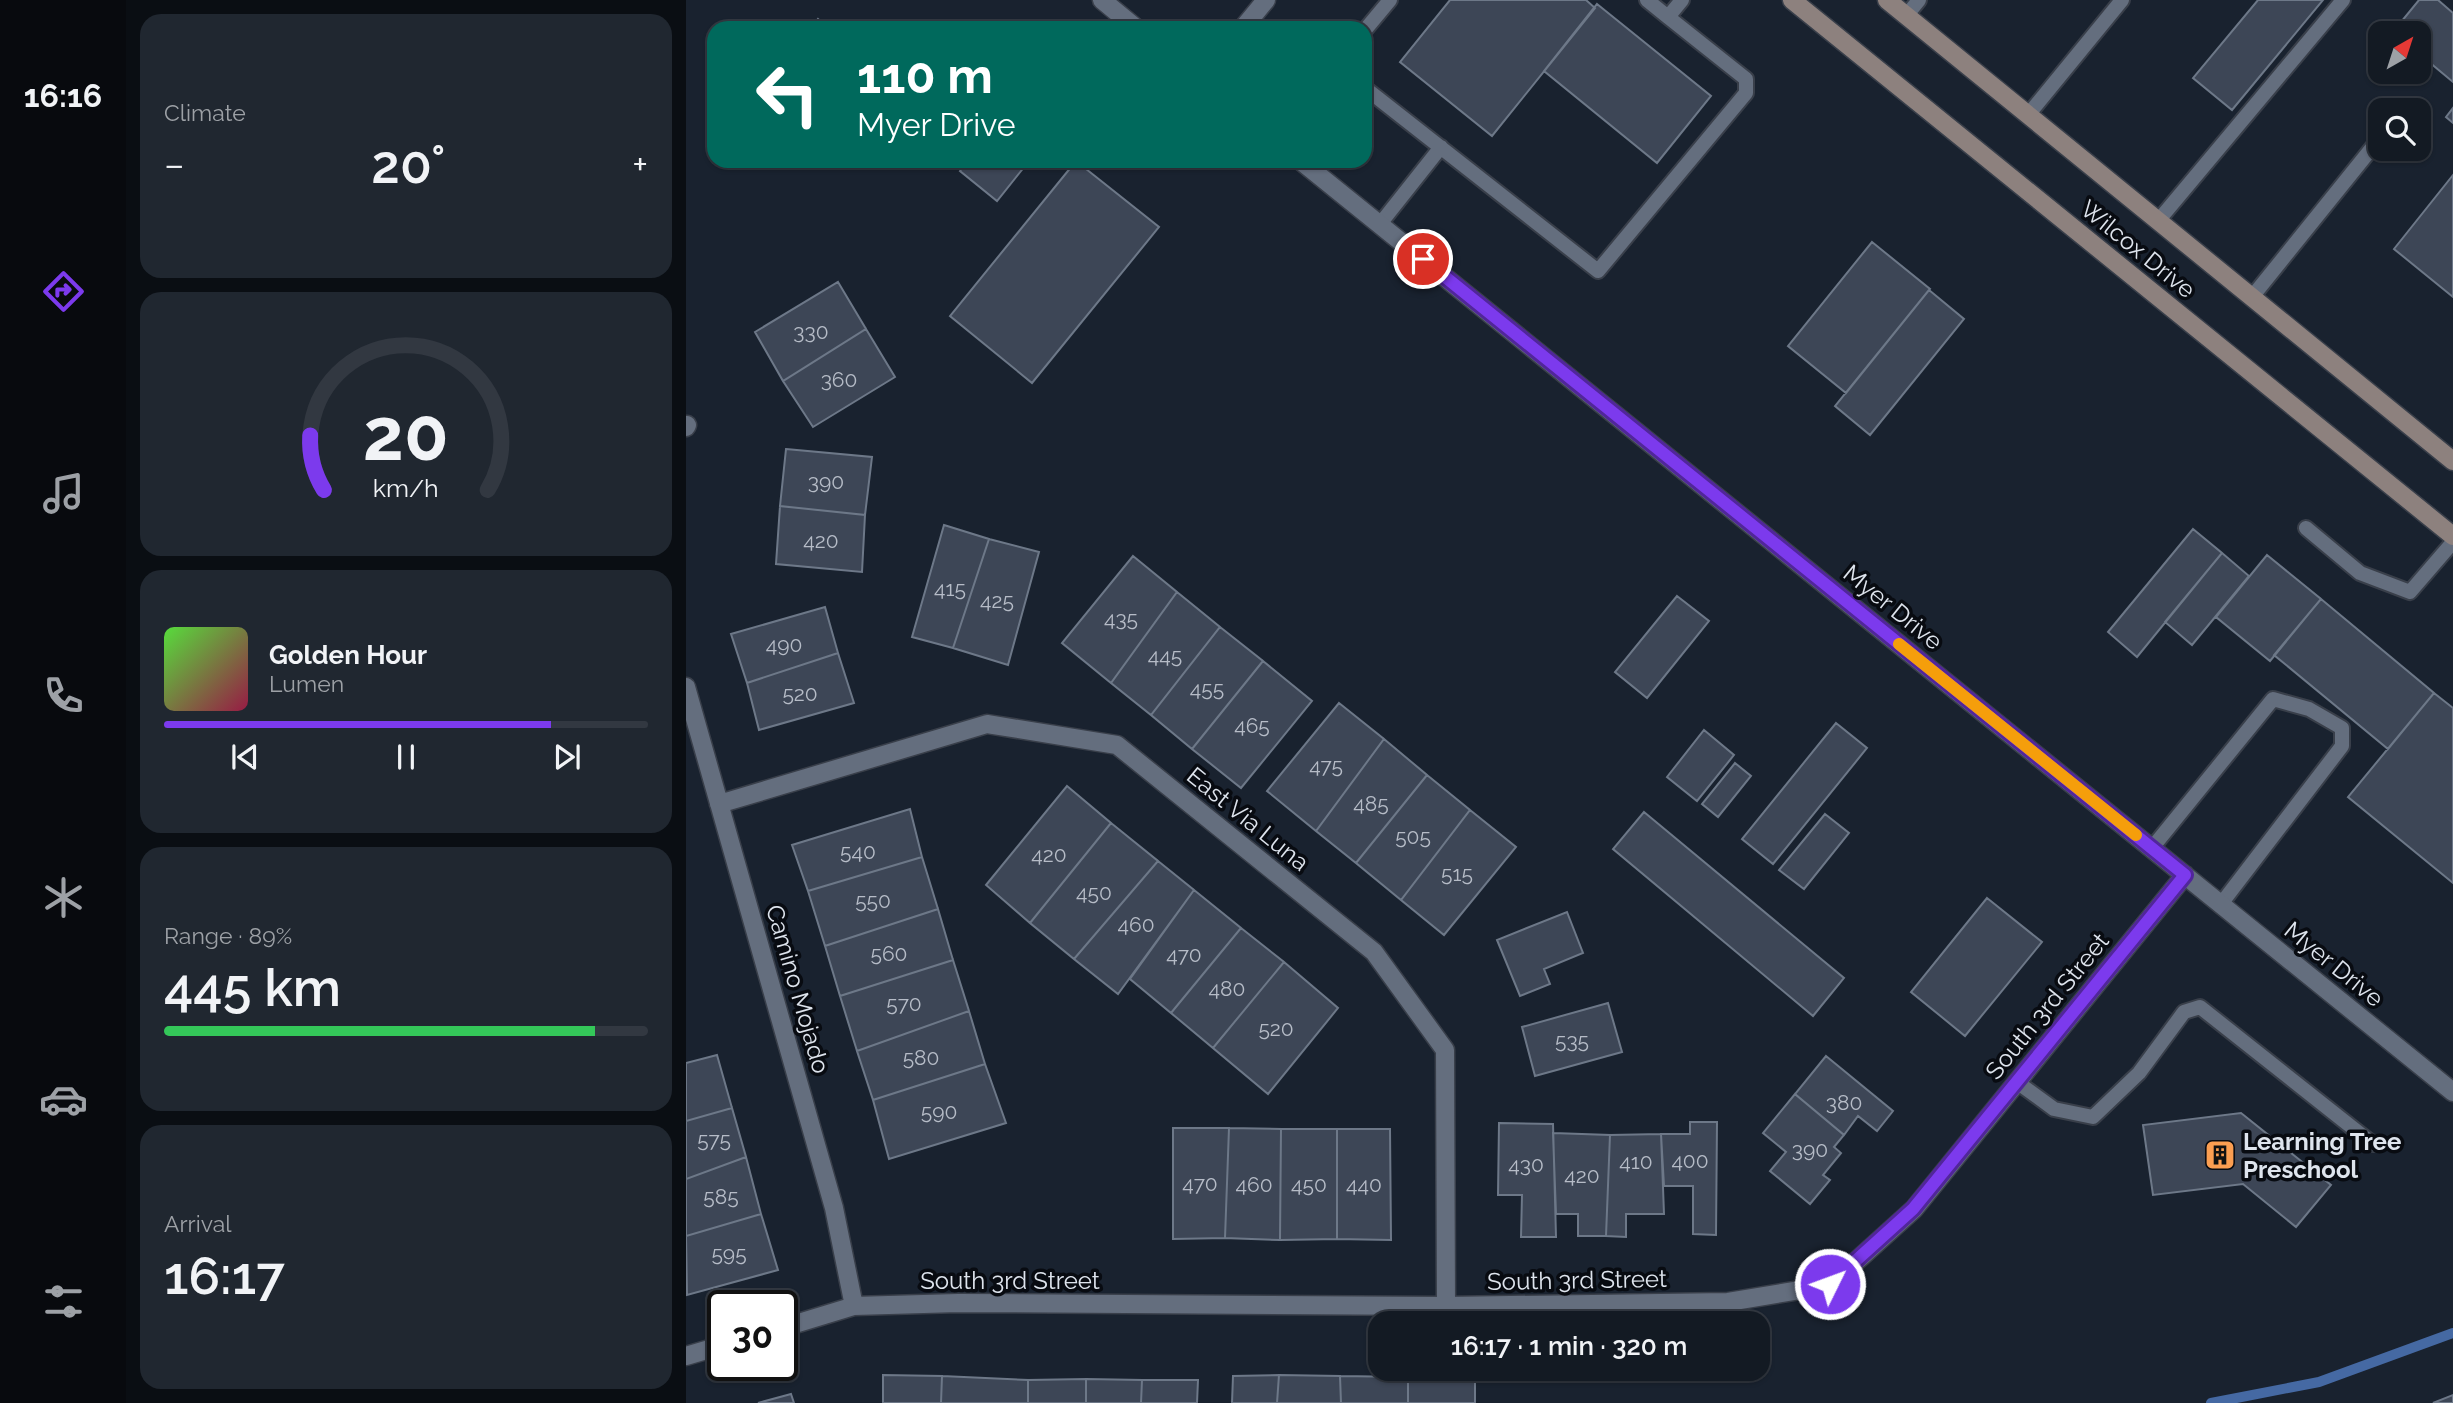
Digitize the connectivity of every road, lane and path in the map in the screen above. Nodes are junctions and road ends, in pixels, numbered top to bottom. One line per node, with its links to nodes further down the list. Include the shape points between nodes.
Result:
1 (1102, 0): 13 (street)
2 (1266, 0): 14 (street)
3 (1390, 0): 15 (lane)
4 (1647, 0): 12 (lane)
5 (1682, 0): 12 (lane)
6 (1792, 0): 26 (street, Wilcox Drive)
7 (1886, 0): 11 (street, Wilcox Drive)
8 (1919, 0): 11 (lane)
9 (2122, 0): 17 (lane)
10 (2343, 0): 21 (lane)
11 (1906, 16): 17 (street, Wilcox Drive)
12 (1668, 17): 18 (lane, via 1746,79 1746,93 1598,271)
13 (1128, 21)
14 (1249, 21)
15 (1372, 22)
16 (1372, 93): 18 (lane)
17 (2028, 115): 21 (street, Wilcox Drive)
18 (1441, 147): 22 (lane)
19 (2368, 153): 23 (lane)
20 (1310, 168): 22 (street, Myer Drive)
21 (2158, 220): 23 (street, Wilcox Drive)
22 (1380, 224): 30 (street, Myer Drive)
23 (2252, 297): 24 (street, Wilcox Drive)
24 (2453, 461)
25 (2306, 528): 27 (lane, via 2360,573 2410,592)
26 (2453, 536)
27 (2453, 542)
28 (686, 687): 29 (street, Camino Mojado)
29 (719, 804): 36 (street, Camino Mojado, via 834,1208); 37 (street, East Via Luna, via 987,724 1117,745 1374,952 1445,1049)
30 (2152, 848): 31 (street, Myer Drive); 32 (lane, via 2273,699 2309,709 2342,728 2342,746)
31 (2185, 875): 32 (street, Myer Drive); 33 (street, South 3rd Street)
32 (2221, 904): 34 (street, Myer Drive)
33 (2017, 1082): 35 (lane, via 2054,1109 2093,1117 2139,1073 2184,1012 2200,1007); 37 (street, South 3rd Street, via 1913,1209 1830,1284 1728,1303)
34 (2453, 1092)
35 (2373, 1144)
36 (854, 1306): 37 (street, South 3rd Street); 38 (street, South 3rd Street)
37 (1446, 1306)
38 (798, 1323)
39 (707, 1350): 40 (street)
40 (686, 1356)

